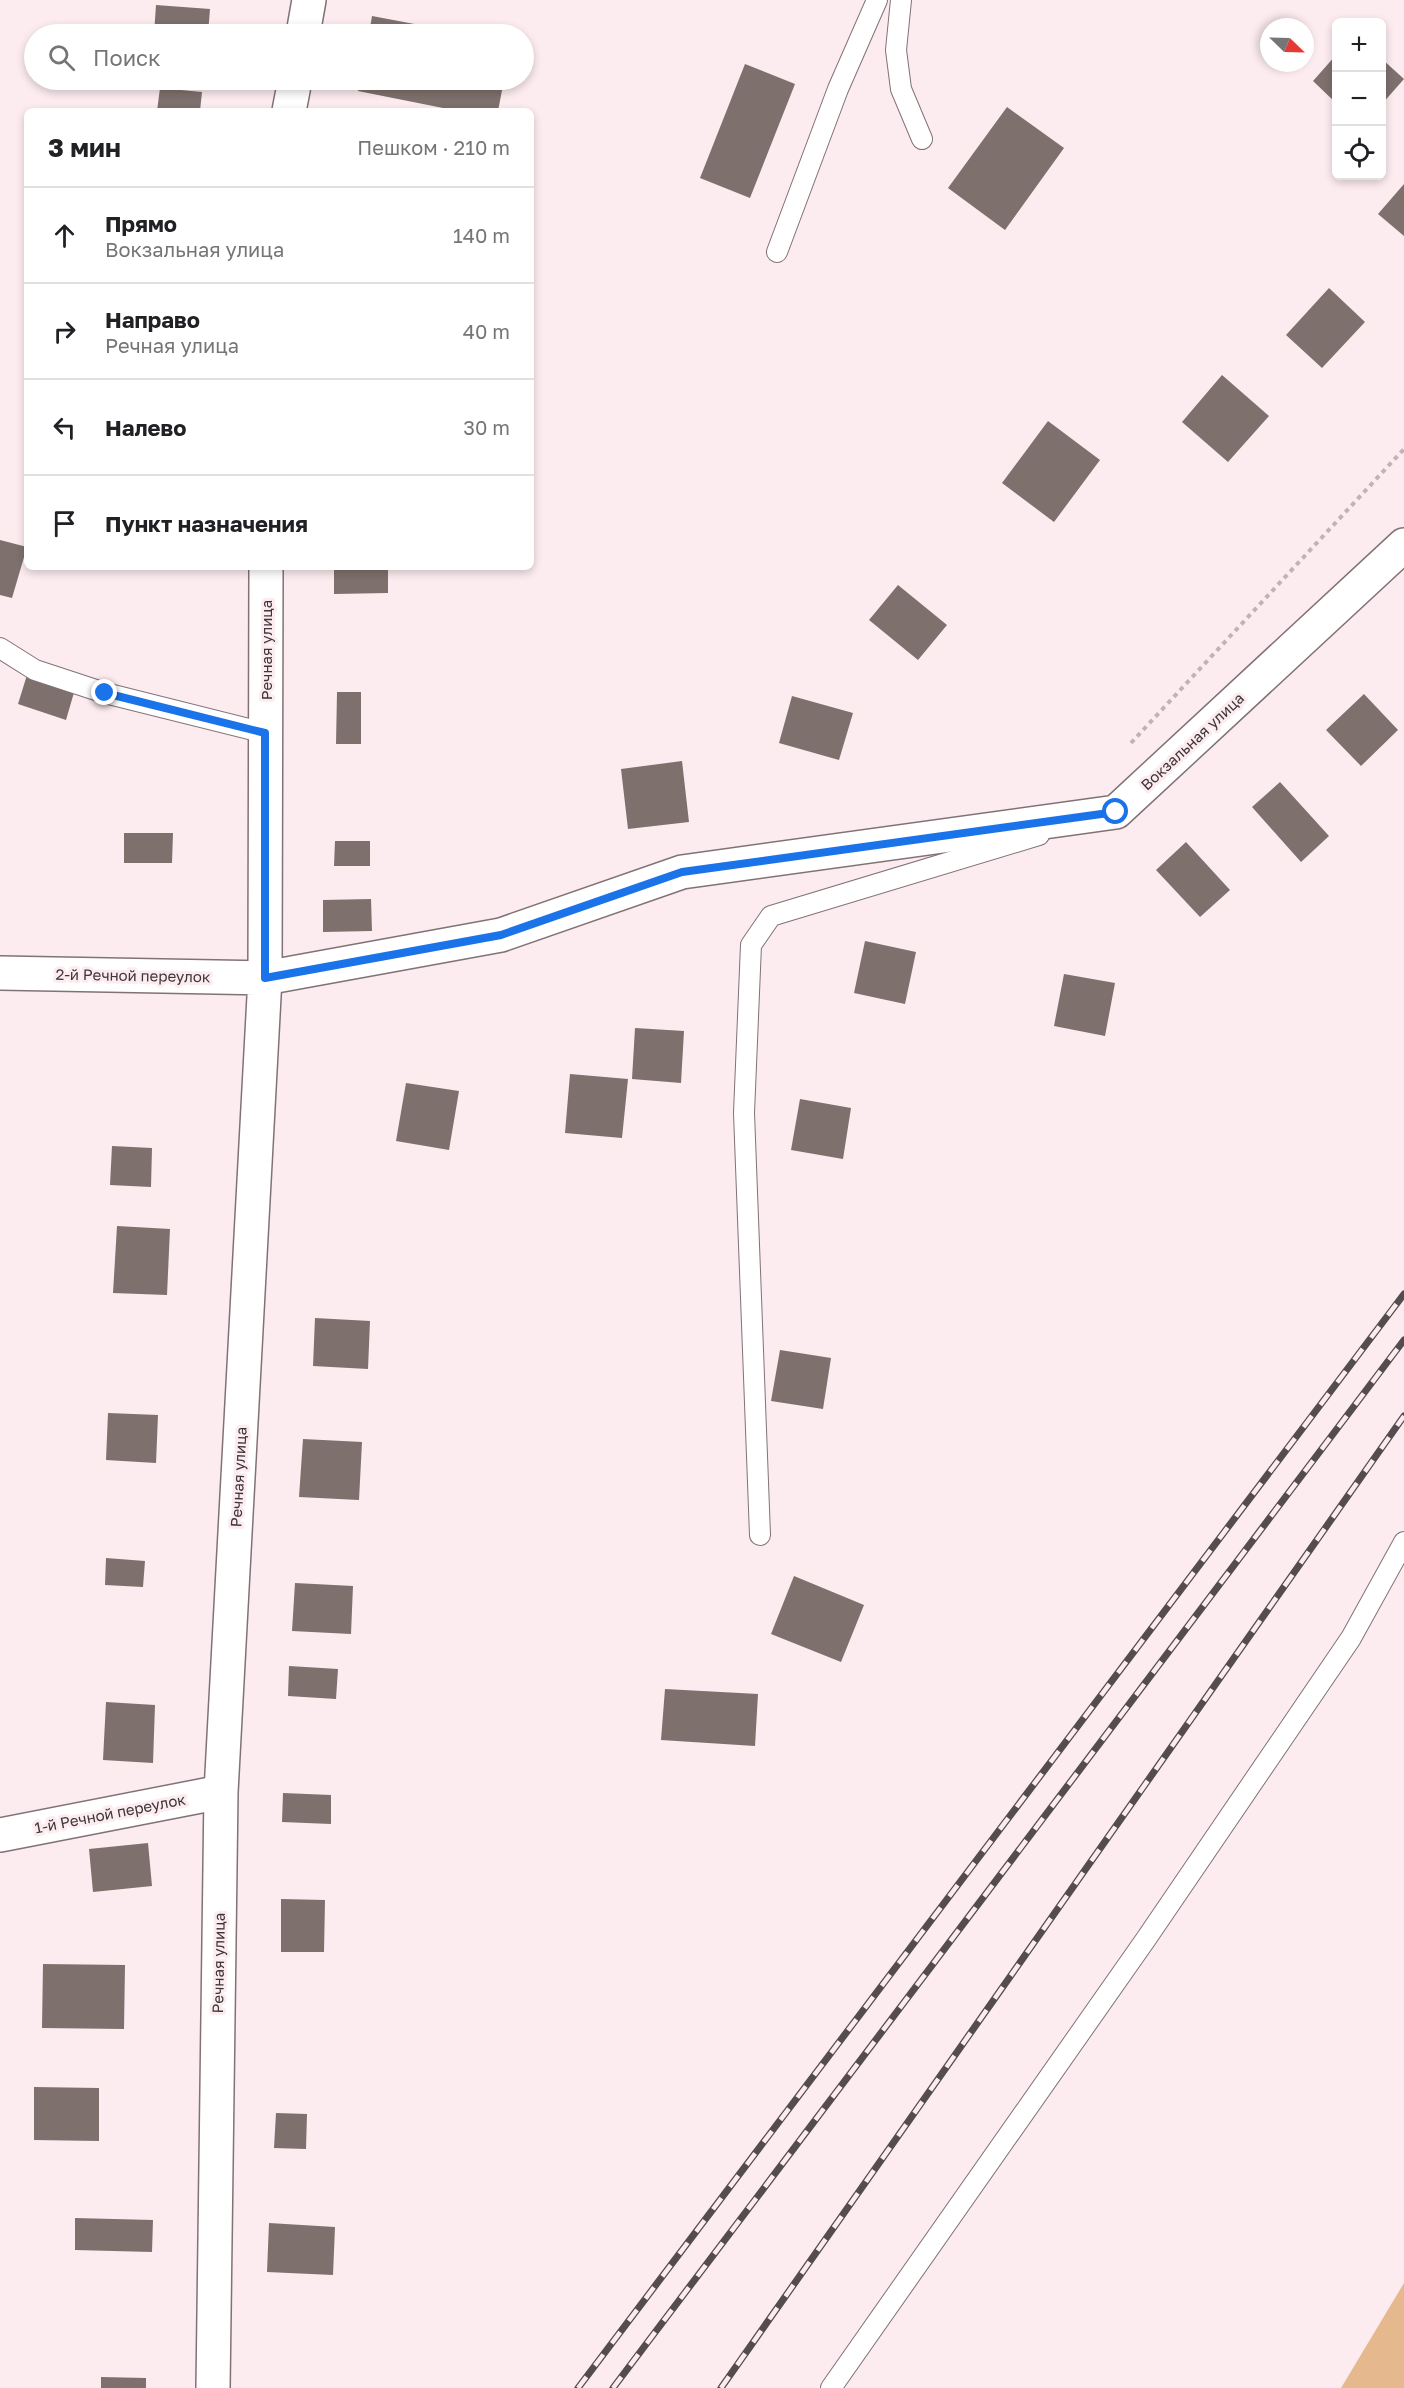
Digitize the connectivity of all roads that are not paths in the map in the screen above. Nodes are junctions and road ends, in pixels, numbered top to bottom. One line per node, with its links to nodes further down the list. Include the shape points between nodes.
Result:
1 (309, 0): 4 (street)
2 (877, 0): 8 (lane, via 838,89)
3 (901, 0): 7 (lane, via 896,50 901,89)
4 (305, 24)
5 (293, 90): 6 (street)
6 (290, 108)
7 (922, 139)
8 (777, 252)
9 (1404, 545): 13 (street, Вокзальная улица)
10 (266, 570): 12 (street, Речная улица)
11 (0, 648): 12 (lane, via 35,670)
12 (265, 733): 15 (street, Речная улица)
13 (1116, 812): 15 (street, via 682,872 501,935); 16 (lane, via 771,916 751,945 744,1113)
14 (0, 973): 15 (street, 2-й Речной переулок)
15 (265, 978): 18 (street, Речная улица)
16 (760, 1535)
17 (1404, 1542): 21 (lane, via 1344,1647 1146,1939)
18 (220, 1792): 19 (street, 1-й Речной переулок); 20 (street, Речная улица)
19 (0, 1835)
20 (213, 2388)
21 (831, 2388)

